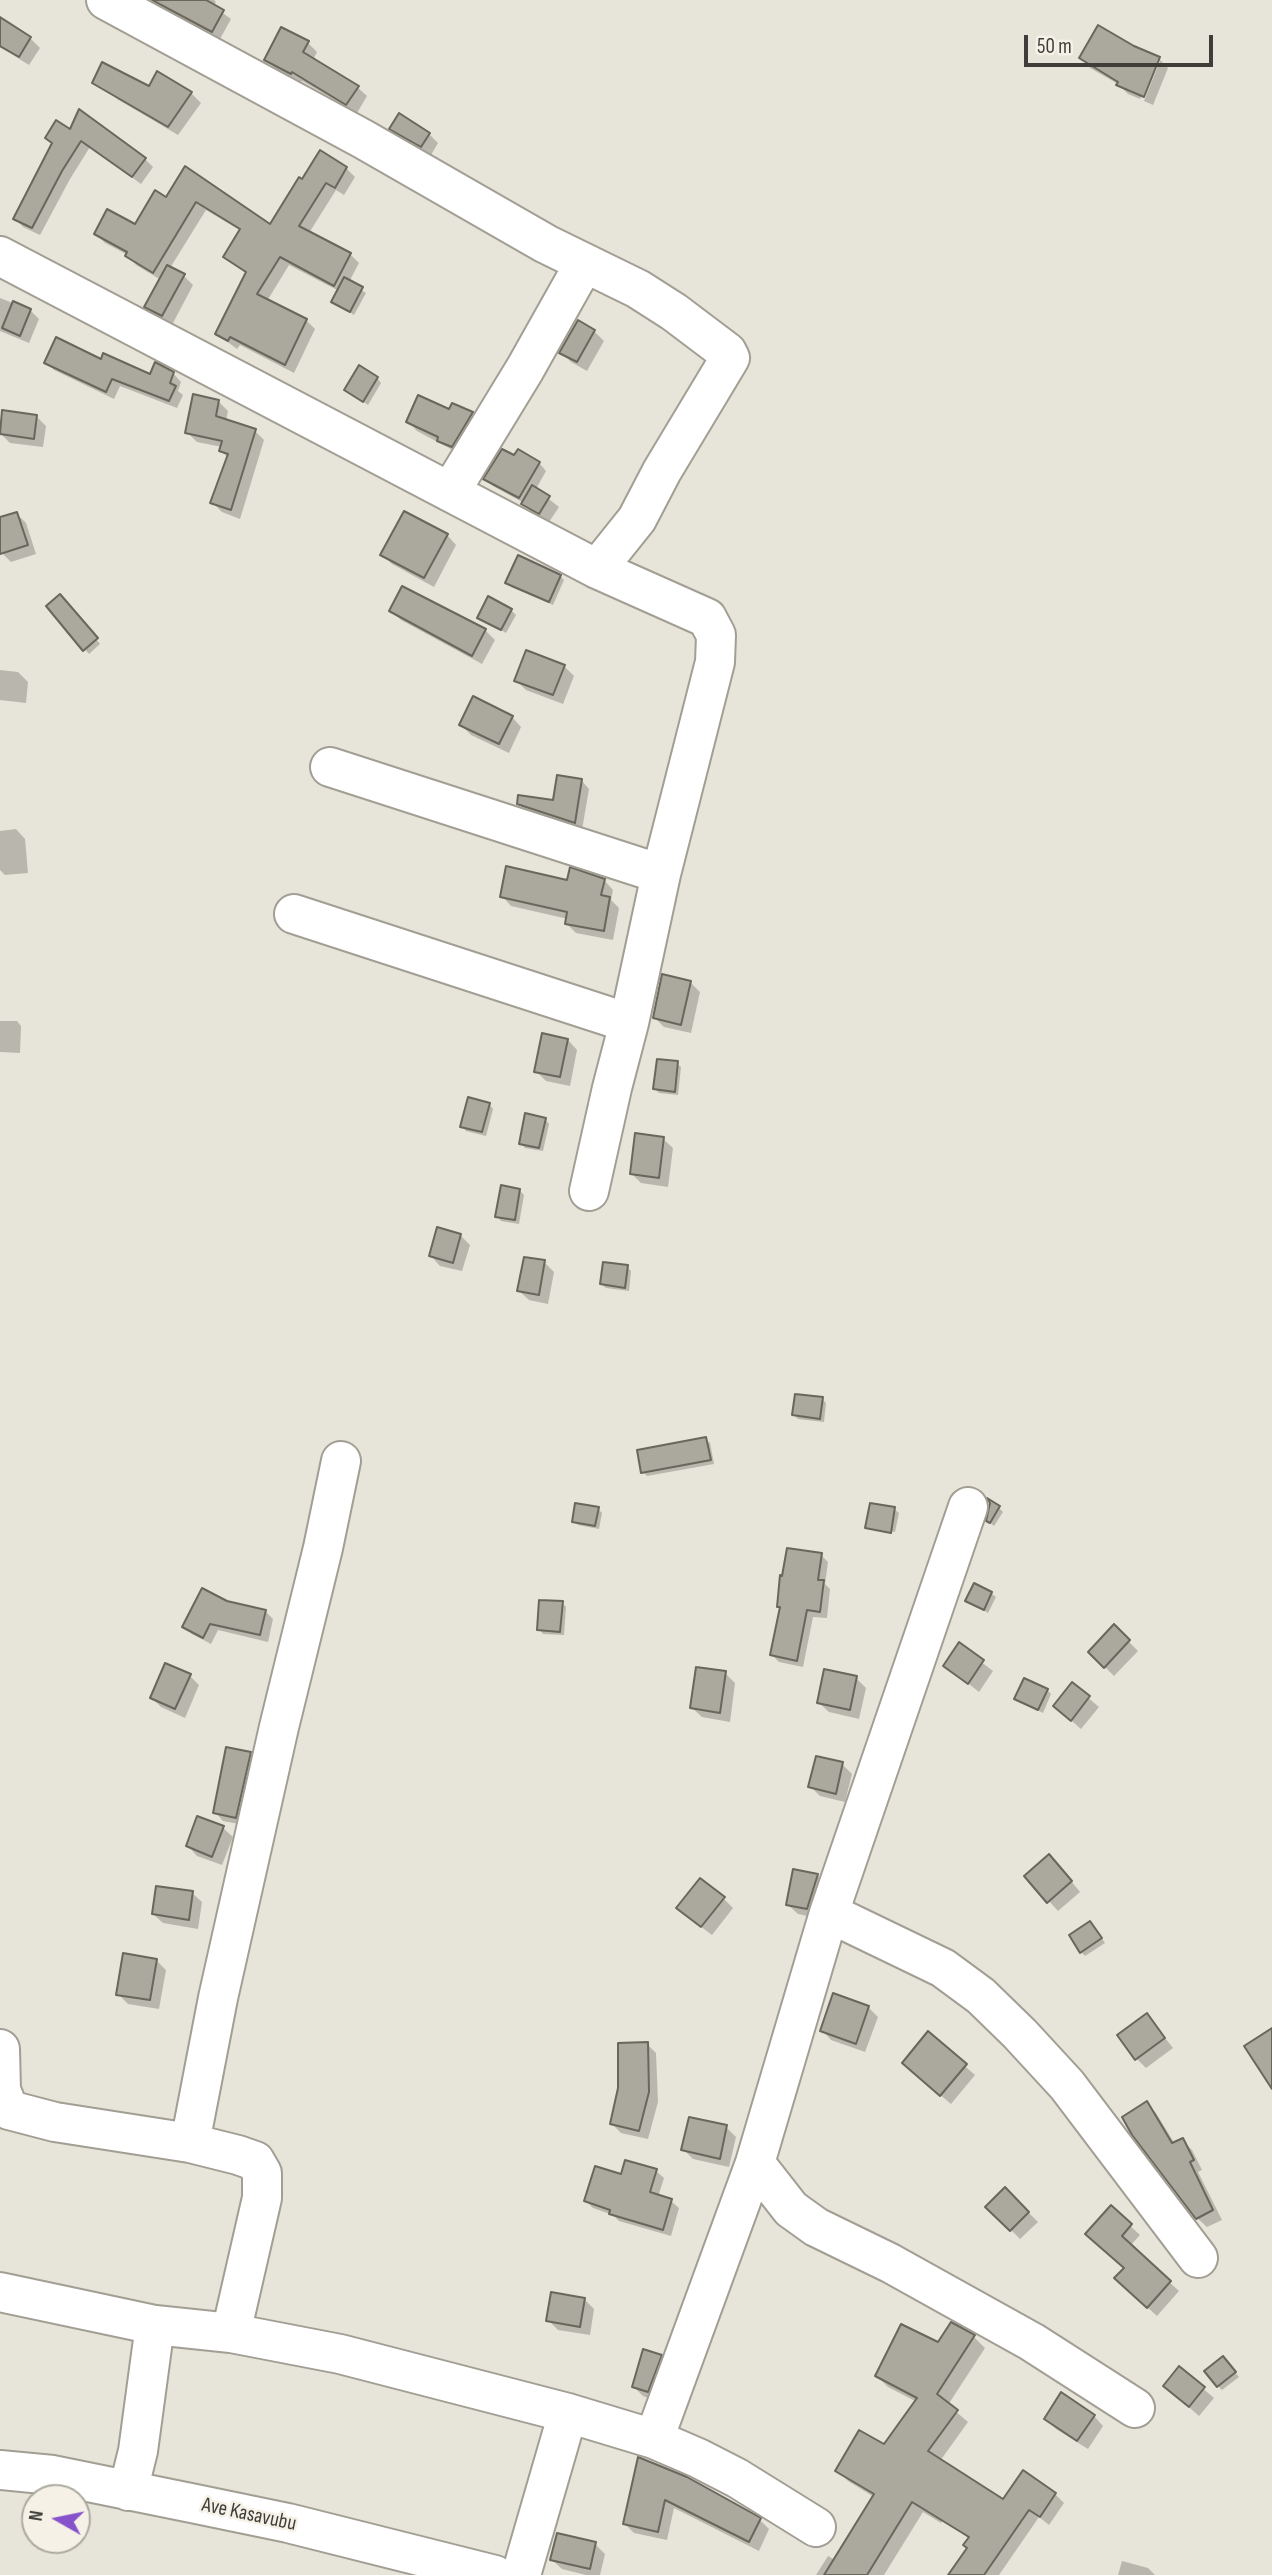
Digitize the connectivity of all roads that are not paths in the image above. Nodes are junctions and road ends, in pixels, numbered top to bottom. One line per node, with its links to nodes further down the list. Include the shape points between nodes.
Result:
1 (106, 0): 3 (street)
2 (0, 256): 4 (street)
3 (584, 264): 4 (street); 5 (street, via 674,312 730,358 637,519)
4 (450, 492): 5 (street)
5 (597, 569): 7 (street, via 707,618 716,635 715,662)
6 (330, 767): 7 (street)
7 (661, 874): 9 (street)
8 (294, 914): 9 (street)
9 (629, 1023): 10 (street)
10 (589, 1191)
11 (341, 1461): 15 (street, via 218,1998)
12 (968, 1507): 13 (street)
13 (830, 1913): 16 (street); 17 (street, via 943,1968 981,1996 1067,2085)
14 (0, 2049): 15 (street, via 1,2090 9,2110 55,2122)
15 (190, 2143): 20 (street, via 254,2161 262,2173 262,2198)
16 (755, 2163): 21 (street, via 792,2210 816,2227 1032,2342); 23 (street)
17 (1198, 2258)
18 (0, 2291): 19 (street)
19 (155, 2325): 20 (street); 25 (street)
20 (231, 2333): 22 (street, via 340,2354)
21 (1135, 2408)
22 (568, 2413): 23 (street); 29 (street)
23 (654, 2439): 26 (street, via 737,2478)
24 (0, 2470): 25 (street, Ave Kasavubu, via 53,2475)
25 (128, 2491): 27 (street, Ave Kasavubu, via 288,2523)
26 (816, 2527)
27 (375, 2560): 28 (street, Ave Kasavubu)
28 (495, 2575)
29 (522, 2575)

